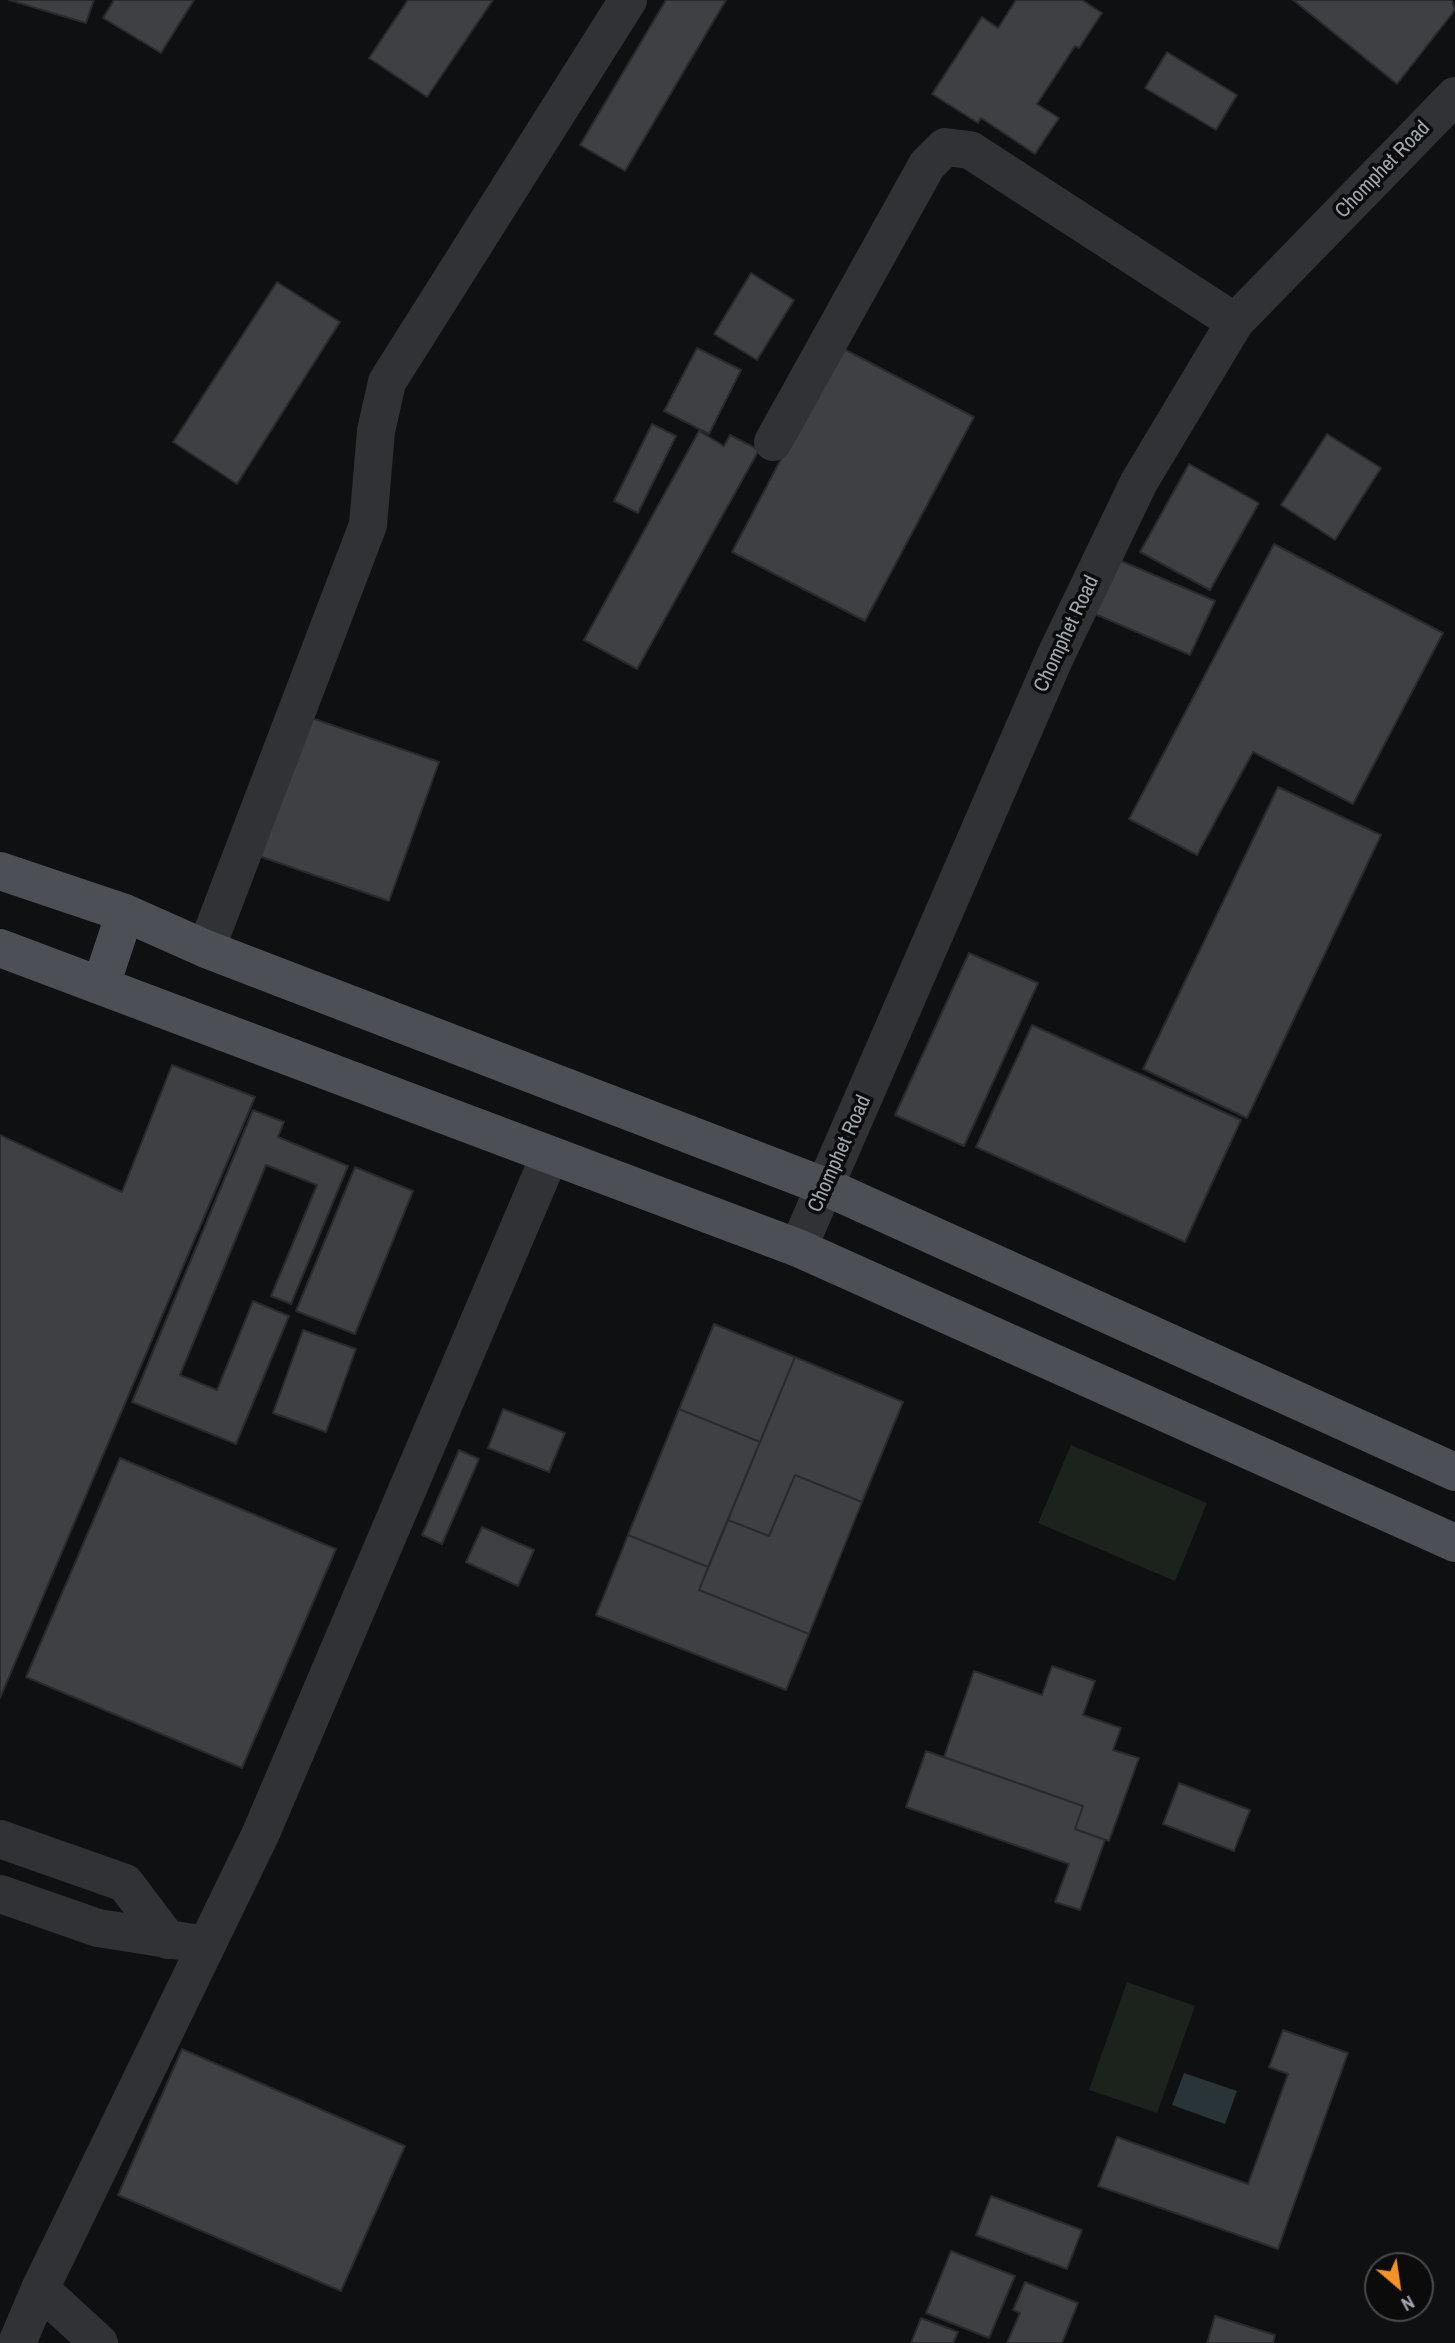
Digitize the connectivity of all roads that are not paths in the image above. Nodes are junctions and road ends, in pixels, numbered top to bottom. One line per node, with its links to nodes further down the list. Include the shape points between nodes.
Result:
1 (628, 0): 8 (street, via 387,382 376,432 368,525)
2 (1455, 96): 3 (street, Chomphet Road)
3 (1235, 322): 4 (street, via 970,150 945,147 927,165); 11 (street, Chomphet Road, via 1139,482 1060,645)
4 (773, 442)
5 (0, 871): 6 (main road)
6 (125, 913): 8 (main road); 9 (main road)
7 (0, 948): 9 (main road)
8 (206, 949): 11 (main road)
9 (101, 985): 10 (main road)
10 (550, 1155): 12 (main road); 18 (street, via 261,1833)
11 (826, 1187): 12 (street, Chomphet Road); 13 (main road)
12 (798, 1248): 14 (main road)
13 (1455, 1472)
14 (1455, 1543)
15 (0, 1839): 17 (street, via 125,1883)
16 (0, 1894): 17 (street, via 98,1928)
17 (168, 1940): 18 (street)
18 (206, 1945): 19 (street)
19 (40, 2290): 20 (street); 21 (street)
20 (17, 2343)
21 (99, 2343)

